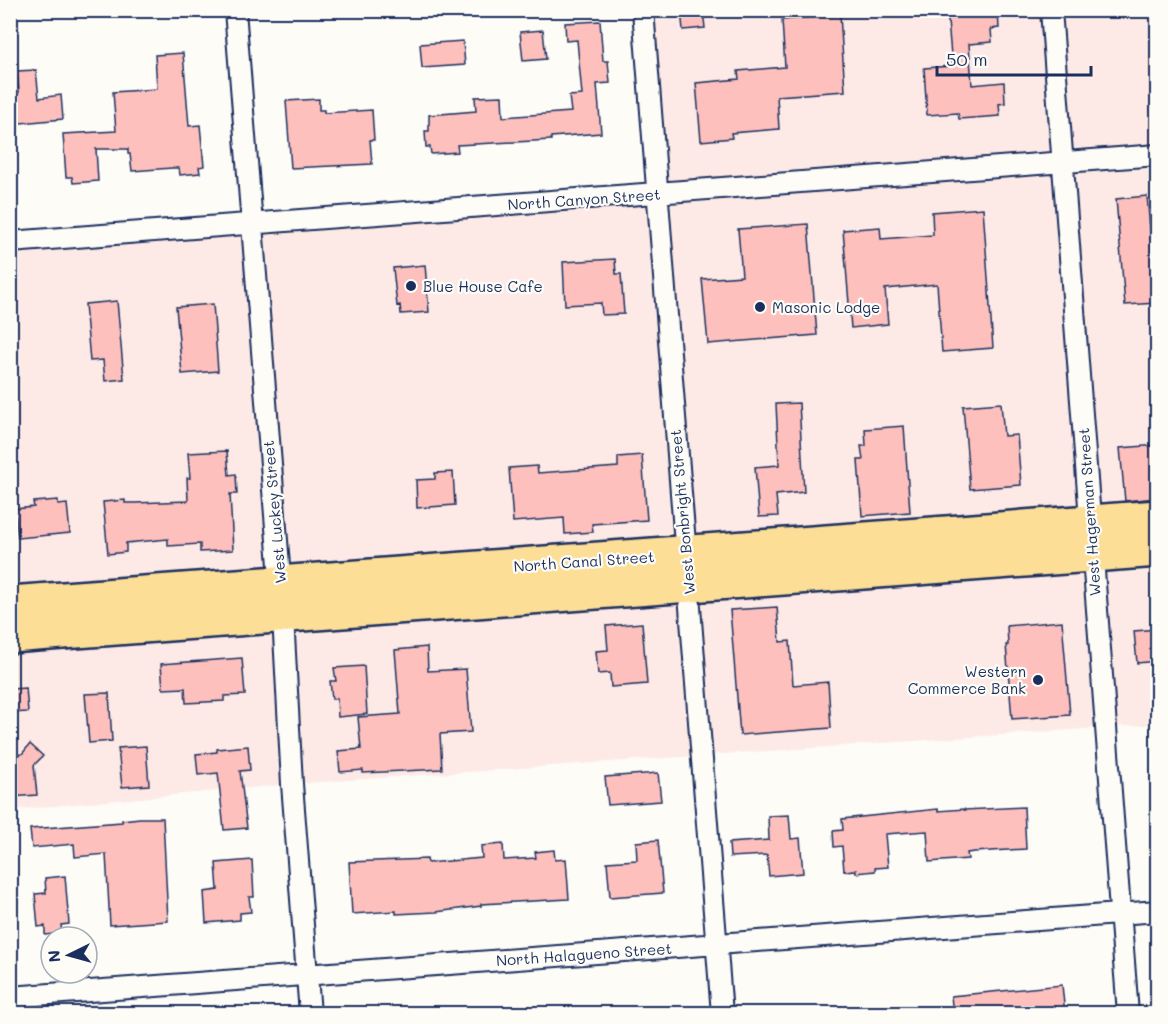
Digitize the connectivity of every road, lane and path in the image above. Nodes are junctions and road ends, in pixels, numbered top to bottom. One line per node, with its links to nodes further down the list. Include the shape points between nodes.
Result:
1 (235, 10): 7 (street, West Luckey Street)
2 (643, 10): 6 (street, West Bonbright Street)
3 (1051, 10): 5 (street, West Hagerman Street)
4 (1158, 155): 5 (street, North Canyon Street)
5 (1061, 162): 6 (street, North Canyon Street); 10 (street, West Hagerman Street)
6 (656, 194): 7 (street, North Canyon Street); 12 (street, West Bonbright Street)
7 (251, 223): 8 (street, North Canyon Street); 14 (street, West Luckey Street)
8 (10, 242)
9 (1158, 517): 10 (highway, North Canal Street)
10 (1090, 523): 12 (highway, North Canal Street); 13 (street, West Hagerman Street)
11 (1158, 550): 13 (highway)
12 (685, 553): 14 (highway, North Canal Street); 15 (street, West Bonbright Street)
13 (1093, 555): 15 (highway); 20 (street, West Hagerman Street)
14 (280, 582): 16 (highway, North Canal Street); 17 (street, West Luckey Street)
15 (688, 586): 17 (highway); 21 (street, West Bonbright Street)
16 (10, 603)
17 (283, 616): 18 (highway); 22 (street, West Luckey Street)
18 (10, 636)
19 (1158, 911): 20 (street, North Halagueno Street)
20 (1120, 914): 21 (street, North Halagueno Street); 26 (street, West Hagerman Street)
21 (716, 944): 22 (street, North Halagueno Street); 25 (street, West Bonbright Street)
22 (307, 975): 23 (street, North Halagueno Street); 24 (street, West Luckey Street)
23 (10, 997)
24 (310, 1014)
25 (722, 1014)
26 (1128, 1014)

